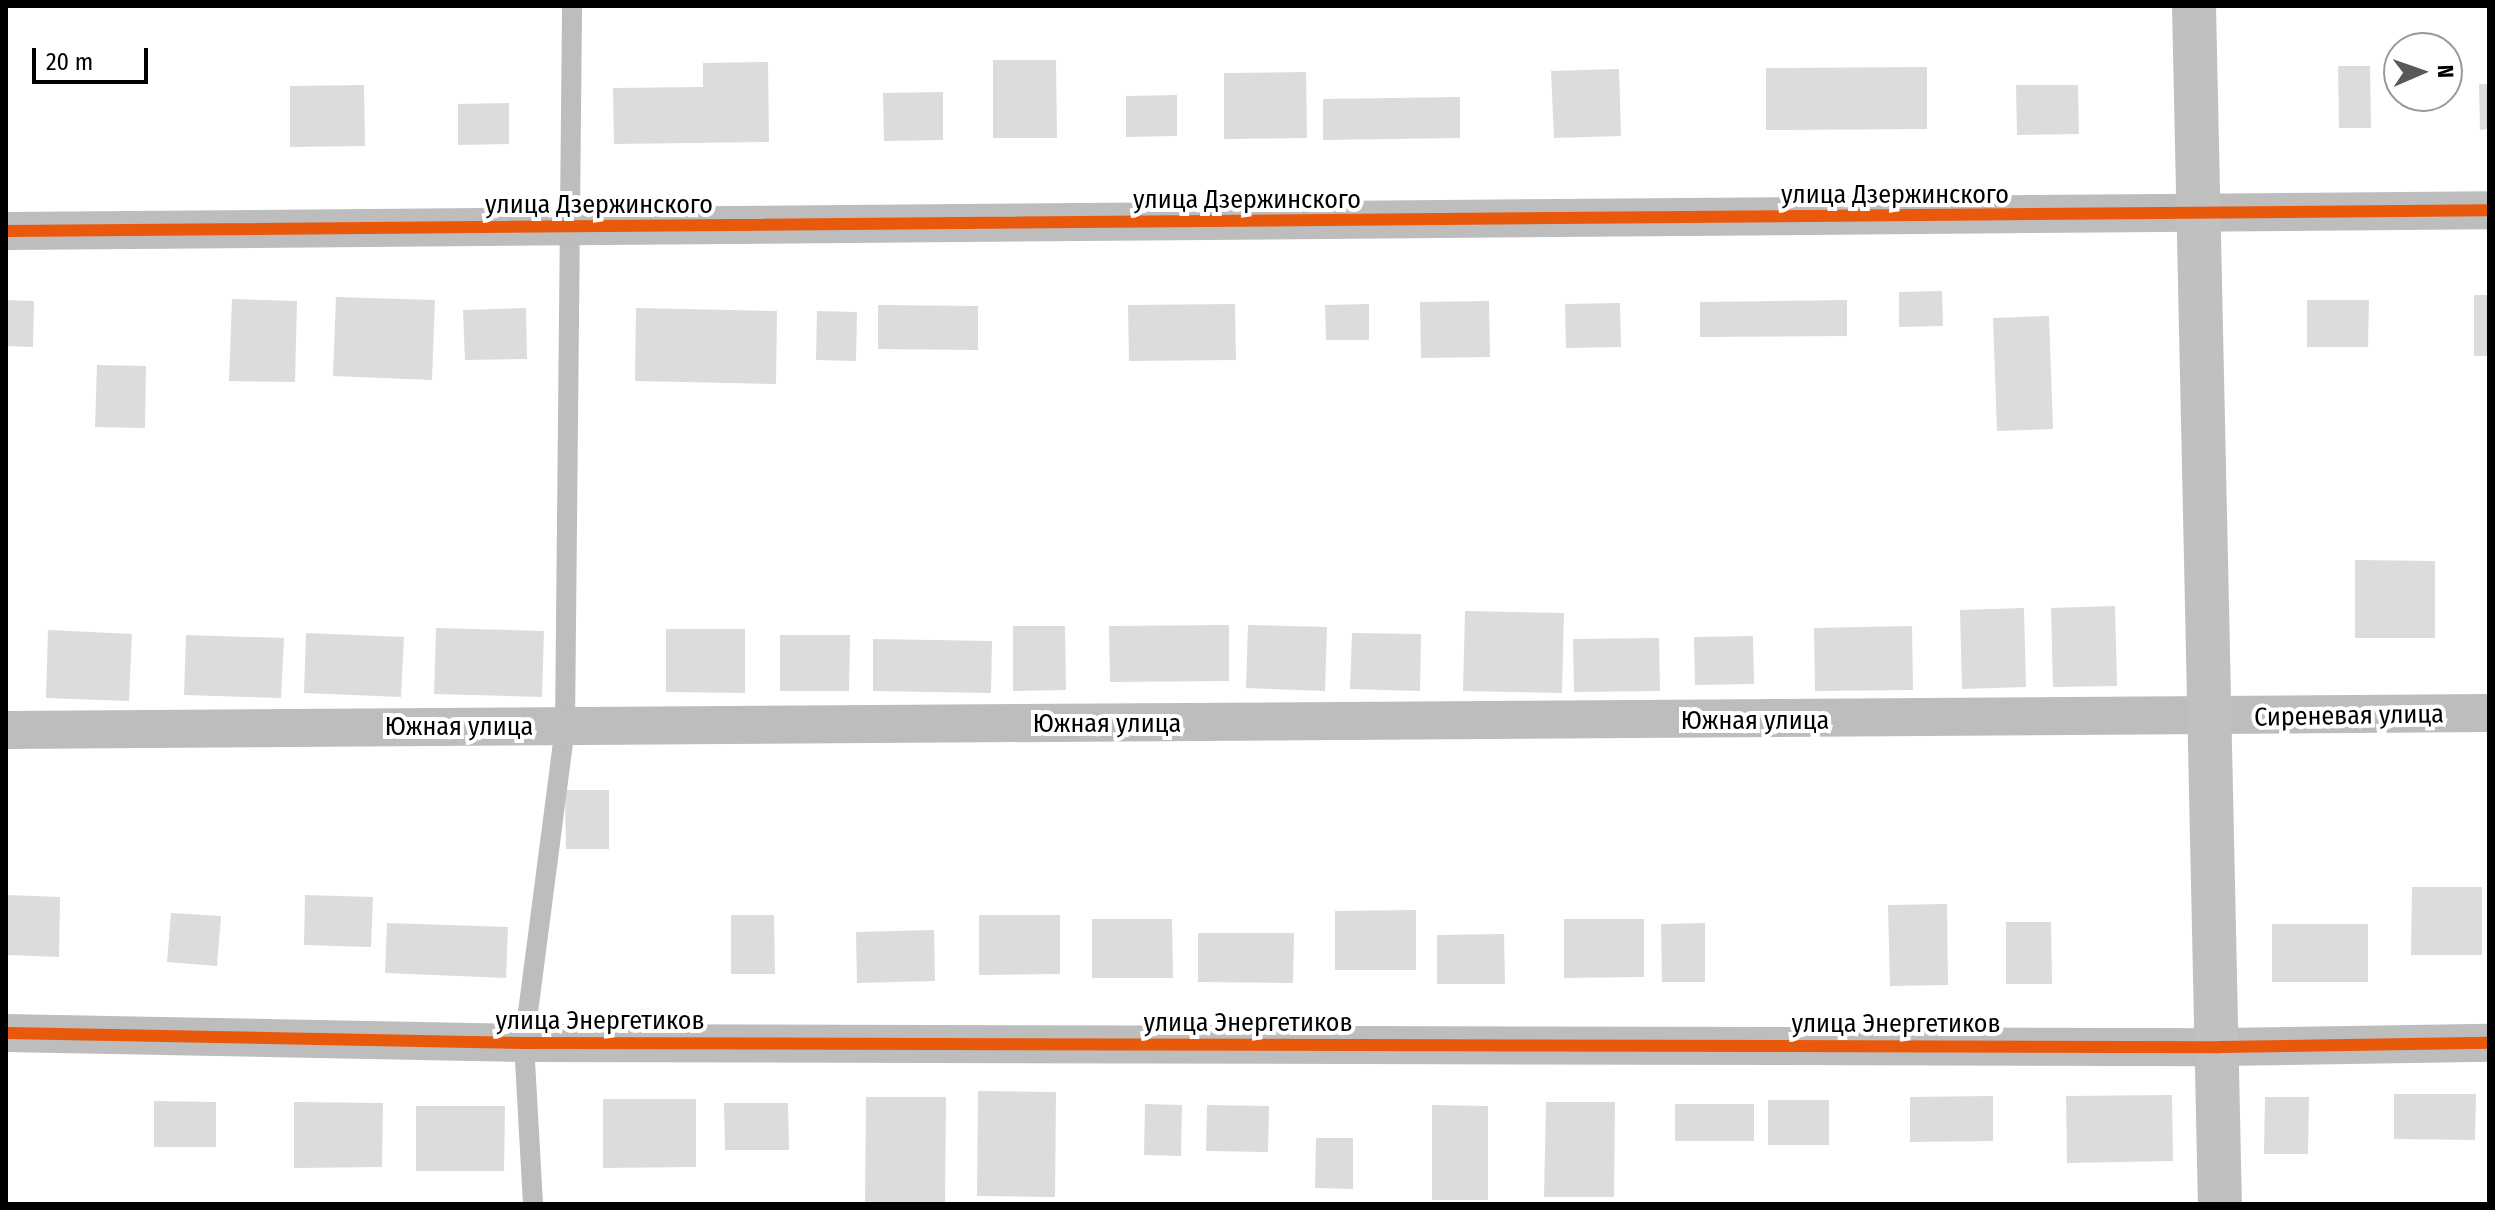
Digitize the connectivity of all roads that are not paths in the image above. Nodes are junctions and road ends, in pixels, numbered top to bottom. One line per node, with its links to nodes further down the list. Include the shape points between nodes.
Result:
1 (572, 6): 5 (lane)
2 (2194, 6): 4 (main road)
3 (2489, 210): 4 (street, улица Дзержинского)
4 (2196, 215): 5 (street, улица Дзержинского); 8 (main road)
5 (570, 227): 6 (street, улица Дзержинского); 9 (lane)
6 (6, 231)
7 (2489, 713): 8 (street, Сиреневая улица)
8 (2209, 718): 9 (street, Южная улица); 14 (main road)
9 (565, 727): 10 (street, Южная улица); 12 (lane)
10 (6, 730)
11 (6, 1033): 12 (street, улица Энергетиков)
12 (524, 1043): 14 (street, улица Энергетиков); 15 (lane)
13 (2489, 1043): 14 (street, улица Энергетиков)
14 (2220, 1047): 16 (main road)
15 (533, 1204)
16 (2220, 1204)

